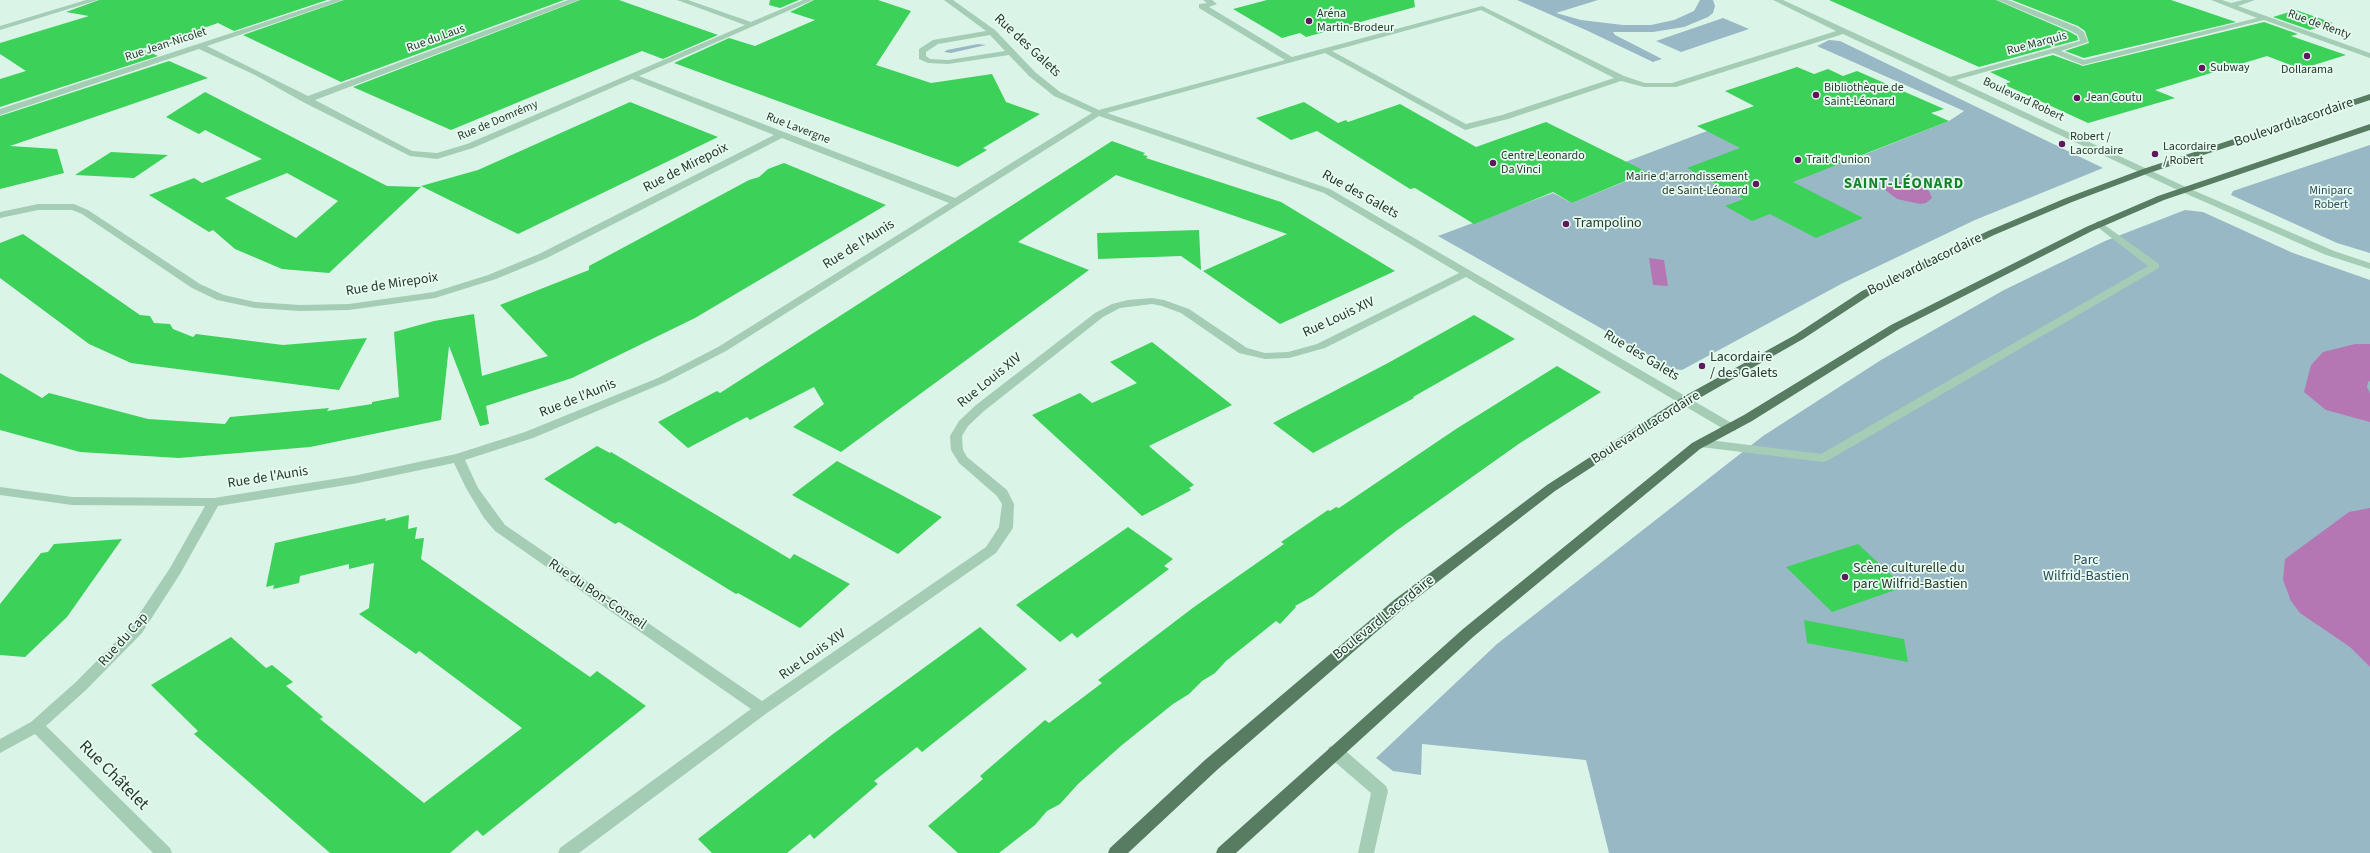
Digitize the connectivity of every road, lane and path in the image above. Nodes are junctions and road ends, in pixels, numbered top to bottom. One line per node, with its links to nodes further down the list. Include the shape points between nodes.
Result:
1 (94, 0): 15 (street)
2 (339, 0): 20 (street, Rue Jean-Nicolet)
3 (575, 0): 30 (street, Rue du Laus)
4 (681, 0): 16 (street)
5 (809, 0): 16 (street, Rue de Domrémy)
6 (948, 0): 19 (street, Rue des Galets)
7 (1207, 0): 25 (street, via 1213,4 1202,6)
8 (1778, 0): 18 (street, Boulevard Robert)
9 (2001, 0): 22 (street, Rue Marquis, via 2074,29 2084,38 2080,45)
10 (2215, 0): 12 (street, Rue de Renty)
11 (2251, 0): 12 (street)
12 (2230, 6): 13 (street, Rue de Renty)
13 (2264, 18): 22 (street, via 2083,63); 24 (street, Rue de Renty)
14 (0, 20): 15 (street)
15 (15, 23): 17 (street)
16 (752, 25): 26 (street, Rue de Domrémy)
17 (0, 28)
18 (1843, 30): 27 (street, Rue de l'Aunis, via 1673,85 1644,84); 28 (street, Boulevard Robert)
19 (992, 32): 23 (street, Rue des Galets); 23 (street, via 936,42 922,52 922,57 928,61 943,63)
20 (200, 46): 30 (street, Rue de Domrémy, via 258,73); 31 (street, Rue Jean-Nicolet)
21 (1326, 51): 25 (street, Rue de l'Aunis); 27 (street, Rue de l'Aunis, via 1482,8); 27 (street, via 1464,127 1505,117)
22 (2055, 51): 28 (street, Rue Marquis)
23 (1011, 52): 32 (street, Rue des Galets, via 1032,74 1057,94)
24 (2370, 56)
25 (1291, 60): 32 (street, Rue de l'Aunis)
26 (632, 77): 30 (street, Rue de Domrémy, via 470,146 437,156 410,153); 34 (street, Rue Lavergne)
27 (1621, 78)
28 (1949, 80): 35 (street, Boulevard Robert)
29 (2370, 97): 35 (main road, Boulevard Lacordaire)
30 (306, 100)
31 (0, 112)
32 (1098, 113): 37 (street, Rue de l'Aunis); 41 (street, Rue des Galets, via 1316,186)
33 (2370, 127): 36 (main road, Boulevard Lacordaire)
34 (780, 135): 37 (street, Rue Lavergne); 38 (street, Rue de Mirepoix, via 521,265 435,295 349,307 292,308 255,305 221,298 196,286 86,212 74,208 38,207)
35 (2146, 171): 36 (street, Boulevard Robert); 42 (main road, Boulevard Lacordaire, via 1991,233 1873,290 1799,337)
36 (2185, 190): 39 (main road, Boulevard Lacordaire); 40 (street, Boulevard Robert, via 2330,253)
37 (956, 202): 45 (street, Rue de l'Aunis, via 722,349 662,380 529,435)
38 (0, 215)
39 (2099, 224): 43 (main road, Boulevard Lacordaire, via 1895,327); 44 (street, via 2155,266 1823,458)
40 (2370, 266)
41 (1468, 272): 42 (street, Rue des Galets); 48 (street, Rue Louis XIV, via 1321,346 1289,355 1265,356 1243,351 1185,311 1164,303 1128,303 1099,315 980,408 962,424 956,436 957,450 963,460 1002,493 1008,504 1006,528 991,550)
42 (1685, 401): 43 (street, Rue des Galets); 54 (main road, Boulevard Lacordaire, via 1552,488 1399,604 1211,765)
43 (1731, 428): 44 (main road, Boulevard Lacordaire)
44 (1701, 443): 51 (main road, Boulevard Lacordaire, via 1468,633)
45 (458, 458): 47 (street, Rue de l'Aunis, via 353,480); 48 (street, Rue du Bon-Conseil, via 472,488 500,528)
46 (0, 491): 47 (street, Rue de l'Aunis, via 72,501)
47 (214, 502): 49 (street, Rue du Cap, via 175,571 137,629 82,685)
48 (762, 709): 53 (street, Rue Louis XIV)
49 (36, 726): 50 (street, Rue du Cap); 52 (street, Rue Châtelet)
50 (0, 747)
51 (1335, 752): 55 (main road, Boulevard Lacordaire); 56 (street, via 1380,791)
52 (164, 853)
53 (566, 853)
54 (1116, 853)
55 (1224, 853)
56 (1366, 853)

